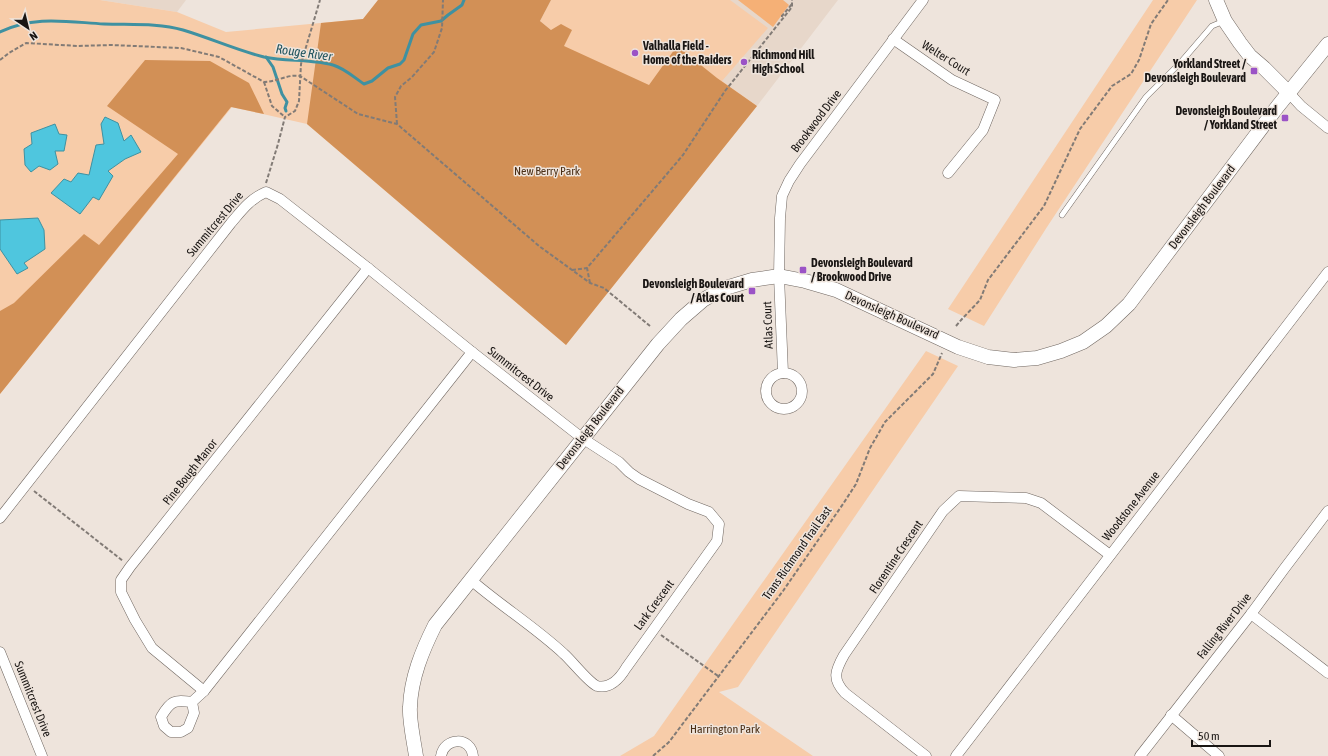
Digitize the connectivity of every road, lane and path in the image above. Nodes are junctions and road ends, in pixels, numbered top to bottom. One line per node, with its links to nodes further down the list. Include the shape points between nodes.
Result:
1 (320, 0): 11 (path, via 301,64)
2 (443, 0): 15 (path, via 442,28 434,52 401,86 395,98)
3 (792, 0): 21 (path, via 792,7 725,91 683,155)
4 (923, 0): 8 (street, Brookwood Drive)
5 (1168, 0): 27 (path, via 1151,24 1132,74 1112,86 1080,129 1044,206 988,280 980,300)
6 (1216, 0): 7 (street)
7 (1225, 20): 13 (street, via 1250,56); 19 (lane, via 1212,26 1146,97)
8 (893, 39): 17 (street, Welter Court, via 952,80 995,100 983,130); 24 (street, Brookwood Drive, via 788,181 782,196)
9 (1328, 44): 13 (street, Devonsleigh Boulevard)
10 (0, 60): 12 (path, via 26,43 181,48 219,58)
11 (300, 76): 12 (path, via 292,75); 14 (path, via 299,102 294,111); 15 (path, via 358,114)
12 (264, 82): 14 (path, via 272,106)
13 (1289, 93): 16 (street, via 1300,106); 24 (street, Devonsleigh Boulevard, via 1129,304 1106,326 1083,342 1061,351 1037,358 1014,360 988,357 958,347 836,290)
14 (285, 117): 18 (path)
15 (397, 124): 22 (path, via 539,246)
16 (1328, 128)
17 (948, 173)
18 (262, 194): 20 (street, Summitcrest Drive, via 266,192 280,199); 32 (street, Summitcrest Drive, via 250,201 231,223)
19 (1062, 215)
20 (368, 268): 28 (street, Summitcrest Drive); 36 (street, Pine Bough Manor)
21 (587, 268): 22 (path); 25 (path)
22 (572, 270): 25 (path)
23 (1328, 272): 35 (street, Woodstone Avenue)
24 (779, 276): 30 (street, Atlas Court); 31 (street, Devonsleigh Boulevard, via 752,280 722,289 703,300 680,319 658,344)
25 (590, 283): 26 (path, via 604,288)
26 (650, 326)
27 (956, 326)
28 (472, 352): 31 (street, Summitcrest Drive); 43 (street)
29 (942, 353): 42 (path, Trans Richmond Trail East, via 933,374 885,422 870,448 856,484 843,504 783,591)
30 (783, 373)
31 (582, 438): 37 (street, Devonsleigh Boulevard); 39 (street, Lark Crescent, via 639,478 709,512 719,524 717,541)
32 (26, 484): 34 (street, Summitcrest Drive); 36 (path)
33 (1328, 511): 38 (street, Falling River Drive)
34 (0, 518)
35 (1110, 555): 51 (street, Florentine Crescent, via 1041,503 1026,498 959,496 943,511 844,654 835,675 845,693); 52 (street, Woodstone Avenue)
36 (130, 567): 43 (street, Pine Bough Manor, via 121,580 122,592 152,648)
37 (471, 580): 39 (street, Lark Crescent, via 549,641 598,686 609,685 620,677); 47 (street, Devonsleigh Boulevard, via 435,625 417,665 410,708)
38 (1251, 614): 41 (street); 45 (street, Falling River Drive)
39 (653, 629): 42 (path)
40 (0, 652): 46 (street, Summitcrest Drive)
41 (1328, 673)
42 (718, 676): 50 (path, Trans Richmond Trail East, via 670,742)
43 (204, 691): 44 (street)
44 (192, 702)
45 (1171, 716): 53 (street, Falling River Drive); 54 (street)
46 (42, 756)
47 (416, 756)
48 (441, 756): 49 (street, via 448,744 460,741 466,743)
49 (473, 756)
50 (653, 756)
51 (926, 756)
52 (956, 756)
53 (1140, 756)
54 (1219, 756)

